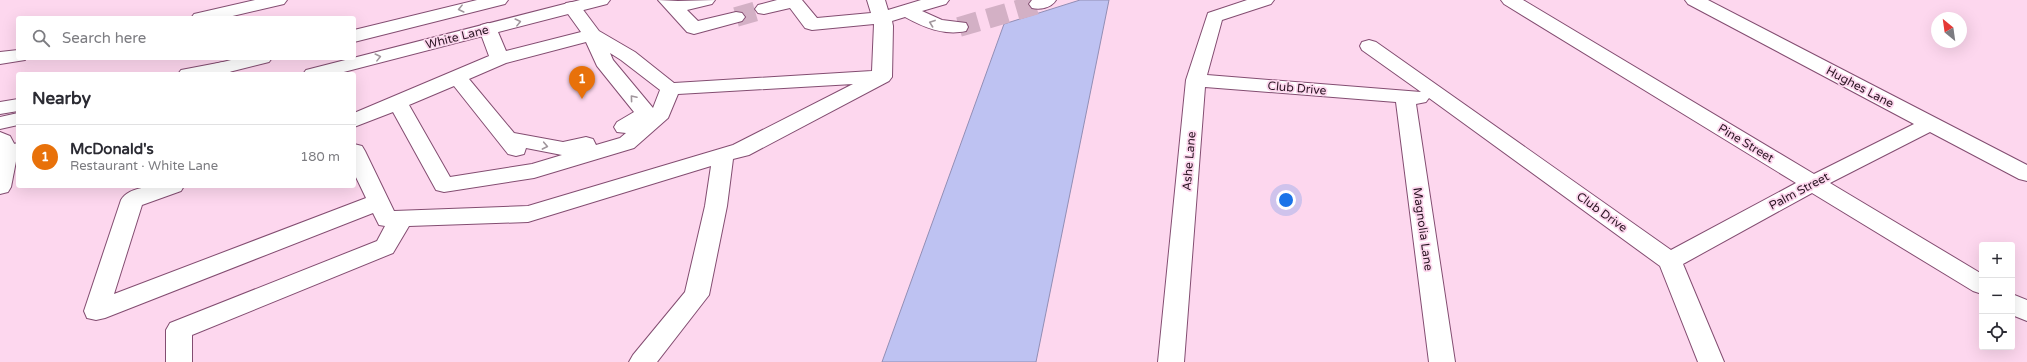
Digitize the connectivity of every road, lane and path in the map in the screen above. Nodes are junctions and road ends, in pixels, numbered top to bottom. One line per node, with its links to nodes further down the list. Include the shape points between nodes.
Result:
1 (278, 0): 16 (main road)
2 (499, 0): 21 (main road, one-way to 21)
3 (601, 0): 11 (main road, White Lane)
4 (706, 0): 12 (main road)
5 (794, 0): 13 (main road); 17 (main road, via 812,24)
6 (876, 0): 17 (main road)
7 (940, 0): 14 (main road)
8 (1265, 0): 33 (main road, Ashe Lane, via 1214,17)
9 (1510, 0): 50 (main road, Pine Street)
10 (1694, 0): 43 (main road, Hughes Lane)
11 (582, 4): 19 (main road, White Lane, one-way to 11); 20 (main road)
12 (675, 9): 15 (main road, via 694,28)
13 (764, 9)
14 (907, 10): 17 (main road); 18 (main road, one-way to 14, via 930,24)
15 (732, 11)
16 (209, 16)
17 (882, 18): 32 (main road)
18 (959, 27)
19 (488, 29): 26 (main road); 30 (main road, White Lane, one-way to 19)
20 (592, 35): 26 (main road); 34 (main road, via 628,56); 44 (main road, one-way to 20, via 563,149 607,139 646,113 604,62)
21 (356, 36)
22 (1369, 46): 36 (main road, Club Drive)
23 (16, 56): 24 (main road)
24 (0, 58)
25 (254, 60): 27 (main road)
26 (499, 60): 31 (main road)
27 (223, 68): 28 (main road); 29 (main road)
28 (200, 72)
29 (206, 72)
30 (321, 72)
31 (457, 77): 37 (main road); 44 (main road)
32 (882, 77): 34 (main road); 47 (main road, via 741,150)
33 (1196, 80): 35 (main road, Club Drive); 61 (main road, Ashe Lane)
34 (670, 89): 48 (main road, via 661,114 627,144)
35 (1405, 97): 36 (main road, Club Drive); 62 (main road, Magnolia Lane)
36 (1445, 100): 55 (main road, Club Drive)
37 (398, 102): 41 (main road); 48 (main road, via 444,185)
38 (16, 105): 39 (main road)
39 (0, 108)
40 (16, 119): 42 (main road)
41 (356, 121)
42 (0, 123)
43 (1930, 124): 49 (main road, Hughes Lane); 50 (main road, Palm Street)
44 (507, 138): 48 (main road)
45 (7, 149): 51 (main road)
46 (356, 155): 53 (main road)
47 (723, 155): 54 (main road, via 528,214); 60 (main road, via 716,206 697,295)
48 (534, 171)
49 (2027, 174)
50 (1813, 183): 55 (main road, Palm Street); 56 (main road, Pine Street)
51 (0, 187)
52 (167, 188): 53 (main road, via 132,200 96,310)
53 (378, 202): 54 (main road, via 387,219)
54 (401, 219): 59 (main road, via 385,247 179,330)
55 (1670, 262): 63 (main road)
56 (1979, 283)
57 (2015, 305): 58 (main road)
58 (2027, 312)
59 (179, 362)
60 (642, 362)
61 (1171, 362)
62 (1442, 362)
63 (1711, 362)

